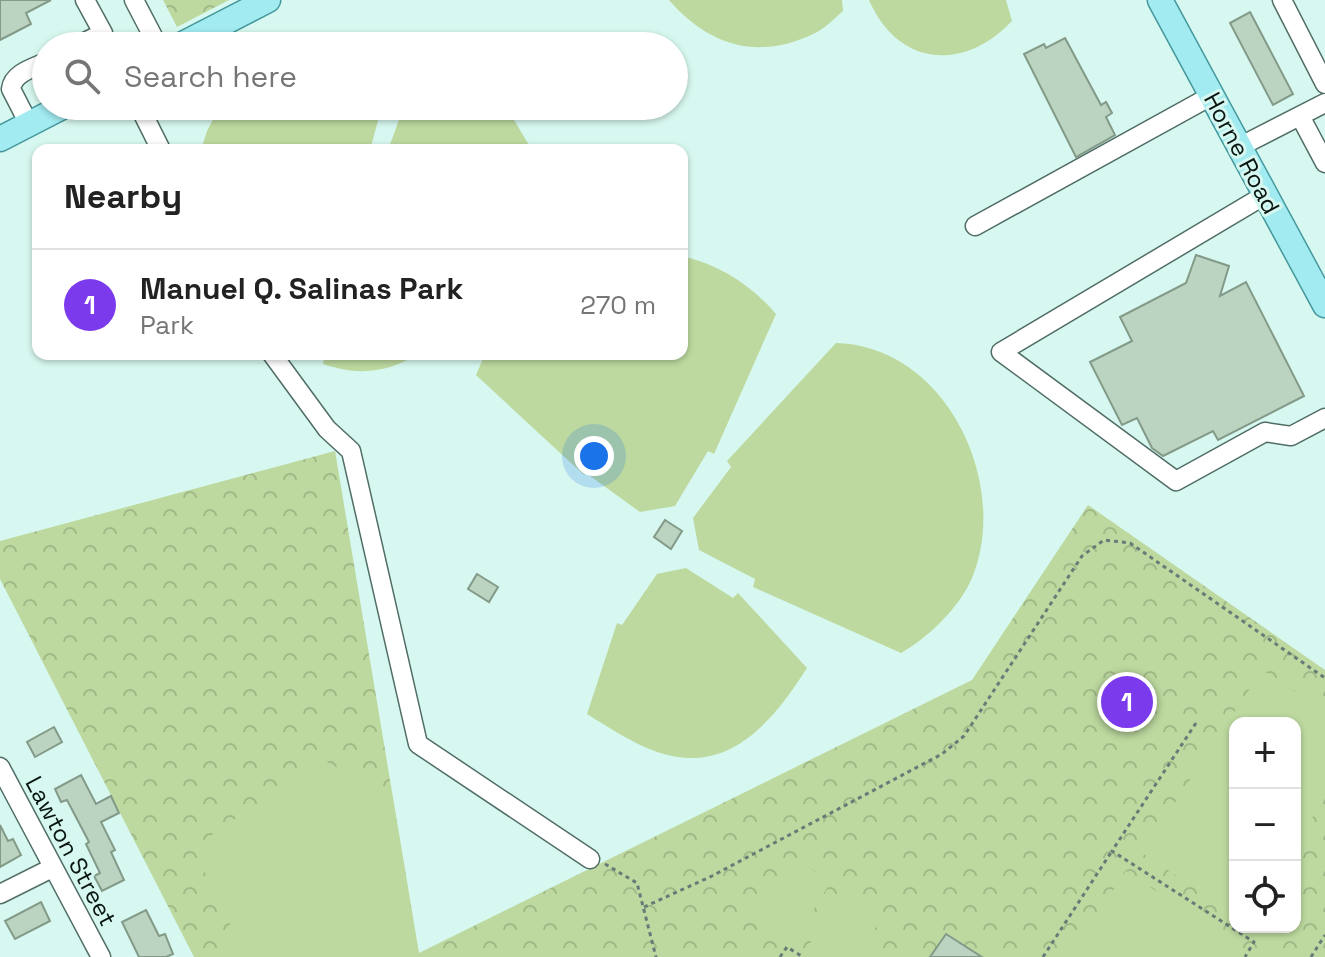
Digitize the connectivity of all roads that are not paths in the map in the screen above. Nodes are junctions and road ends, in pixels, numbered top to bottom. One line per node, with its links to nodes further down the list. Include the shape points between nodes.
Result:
1 (85, 0): 6 (street)
2 (134, 0): 7 (street)
3 (268, 0): 8 (main road)
4 (1160, 0): 11 (main road, Horne Road)
5 (1282, 0): 10 (street)
6 (102, 32)
7 (150, 32)
8 (206, 32)
9 (32, 69): 16 (street, via 15,77 11,89)
10 (1325, 84)
11 (1211, 96): 19 (main road, Horne Road); 22 (street)
12 (1325, 103): 13 (street)
13 (1300, 116): 19 (street); 20 (street)
14 (37, 120): 16 (main road)
15 (146, 120): 18 (street)
16 (29, 124): 17 (main road)
17 (0, 139)
18 (158, 144)
19 (1239, 147): 21 (main road, Horne Road)
20 (1325, 163)
21 (1265, 195): 23 (main road, Horne Road); 25 (street, via 1001,352 1176,481 1265,432 1291,436)
22 (975, 226)
23 (1325, 305)
24 (276, 360): 27 (street, via 327,429 351,451 418,744)
25 (1325, 418)
26 (0, 767): 28 (street, Lawton Street)
27 (590, 859)
28 (52, 868): 29 (street); 30 (street, Lawton Street)
29 (0, 894)
30 (101, 957)

